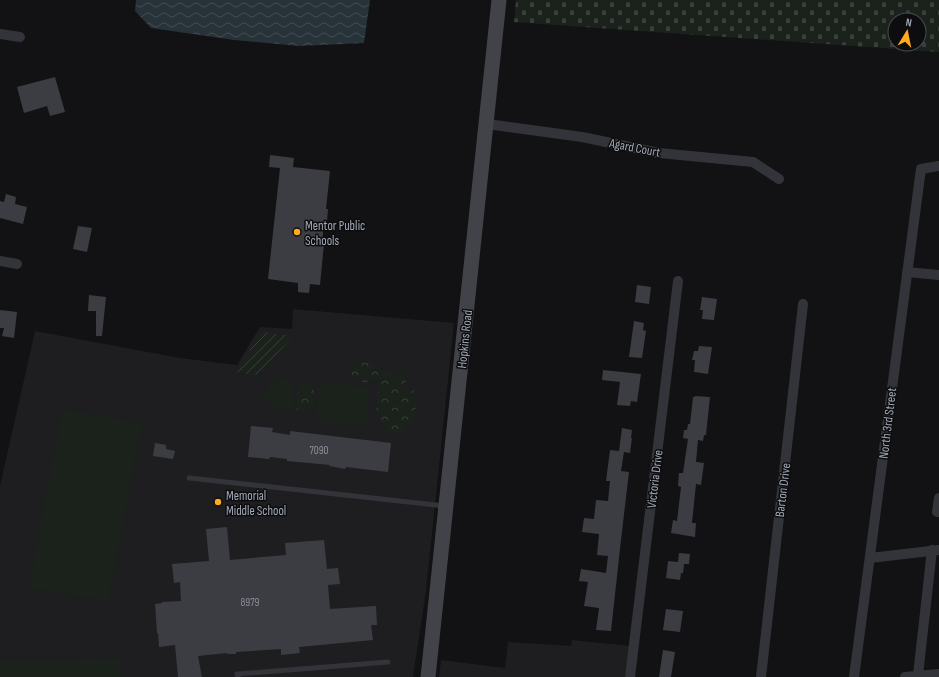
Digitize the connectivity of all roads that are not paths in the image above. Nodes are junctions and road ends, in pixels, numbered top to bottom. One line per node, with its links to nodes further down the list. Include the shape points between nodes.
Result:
1 (500, 0): 4 (street, Hopkins Road)
2 (0, 34): 3 (street)
3 (20, 37)
4 (487, 124): 6 (street, Agard Court, via 582,137 659,153 753,162); 15 (street, Hopkins Road)
5 (939, 166): 9 (street, North 3rd Street, via 921,169)
6 (779, 179)
7 (0, 261): 8 (street)
8 (17, 264)
9 (907, 272): 10 (street); 18 (street, North 3rd Street)
10 (939, 275)
11 (678, 281): 24 (street, Victoria Drive)
12 (803, 304): 25 (street, Barton Drive)
13 (189, 478): 15 (lane)
14 (939, 498): 16 (street)
15 (446, 506): 23 (street, Hopkins Road)
16 (938, 512)
17 (935, 550): 18 (street); 21 (street)
18 (870, 558): 26 (street, North 3rd Street)
19 (388, 662): 22 (lane, via 237,674)
20 (939, 674): 21 (street)
21 (918, 675): 27 (street)
22 (238, 677)
23 (428, 677)
24 (630, 677)
25 (761, 677)
26 (854, 677)
27 (904, 677)

